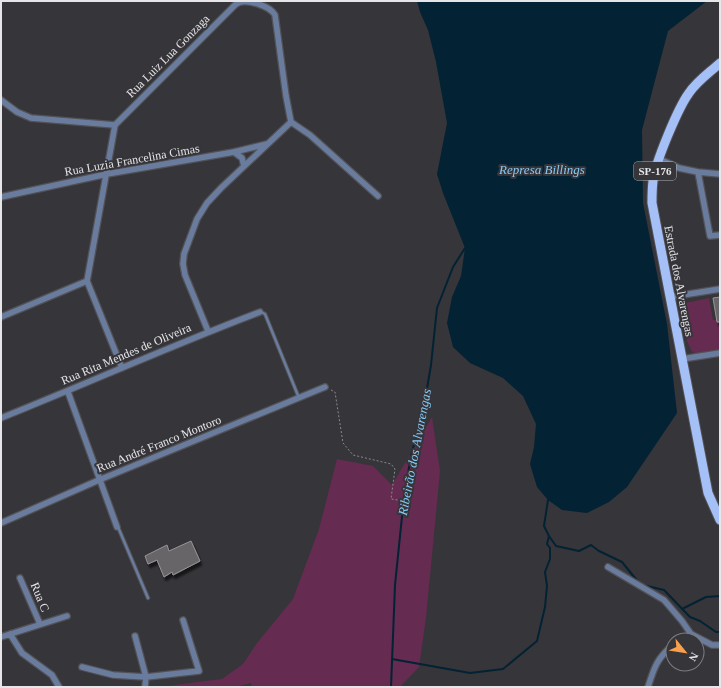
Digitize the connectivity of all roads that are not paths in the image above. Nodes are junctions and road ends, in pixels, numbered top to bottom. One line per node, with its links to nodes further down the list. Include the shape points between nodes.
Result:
1 (720, 63): 7 (main road, Estrada dos Alvarengas / SP-176, via 698,81 688,94)
2 (1, 100): 4 (street, via 17,112 31,118)
3 (291, 122): 4 (street, Rua Luiz Lua Gonzaga, via 275,15 267,6 246,1 240,2 227,12); 5 (street); 12 (street, via 310,135)
4 (114, 125): 10 (street)
5 (267, 144): 6 (street, Rua Luzia Francelina Cimas); 8 (street)
6 (234, 152): 8 (street, via 242,158); 10 (street, Rua Luzia Francelina Cimas)
7 (659, 159): 9 (street, via 678,168); 17 (main road, Estrada dos Alvarengas / SP-176, via 653,180 652,203)
8 (244, 166): 20 (street, via 207,203 197,219 184,254 185,275)
9 (698, 172): 11 (street); 14 (street, via 710,236)
10 (107, 174): 13 (street, Rua Luzia Francelina Cimas); 15 (street)
11 (720, 174)
12 (378, 196)
13 (1, 197)
14 (720, 235)
15 (87, 281): 19 (street); 23 (street)
16 (720, 289): 17 (street)
17 (670, 297): 22 (main road, Estrada dos Alvarengas / SP-176)
18 (260, 312): 20 (street, Rua Rita Mendes de Oliveira); 26 (lane, via 265,314)
19 (1, 317)
20 (208, 331): 23 (street, Rua Rita Mendes de Oliveira)
21 (720, 354): 22 (street)
22 (682, 359): 29 (main road, Estrada dos Alvarengas / SP-176, via 708,493)
23 (122, 368): 25 (street, Rua Rita Mendes de Oliveira)
24 (326, 387): 26 (street, Rua André Franco Montoro)
25 (68, 392): 27 (street, Rua Rita Mendes de Oliveira); 28 (street)
26 (299, 398): 28 (street, Rua André Franco Montoro)
27 (1, 418)
28 (99, 480): 30 (street, Rua André Franco Montoro); 31 (street)
29 (720, 520)
30 (1, 523)
31 (117, 527): 34 (lane)
32 (608, 567): 38 (street, via 664,600)
33 (20, 578): 37 (street, Rua C)
34 (148, 598)
35 (67, 616): 37 (street)
36 (183, 620): 46 (street, via 199,671)
37 (40, 624): 39 (street)
38 (690, 632)
39 (10, 634): 41 (street); 47 (street, via 22,653 52,675)
40 (135, 636): 46 (street)
41 (1, 637)
42 (705, 641): 43 (street)
43 (720, 645)
44 (665, 652): 49 (street, via 656,663)
45 (82, 667): 46 (street, via 114,675)
46 (146, 677): 48 (street)
47 (59, 687)
48 (145, 687)
49 (648, 687)

